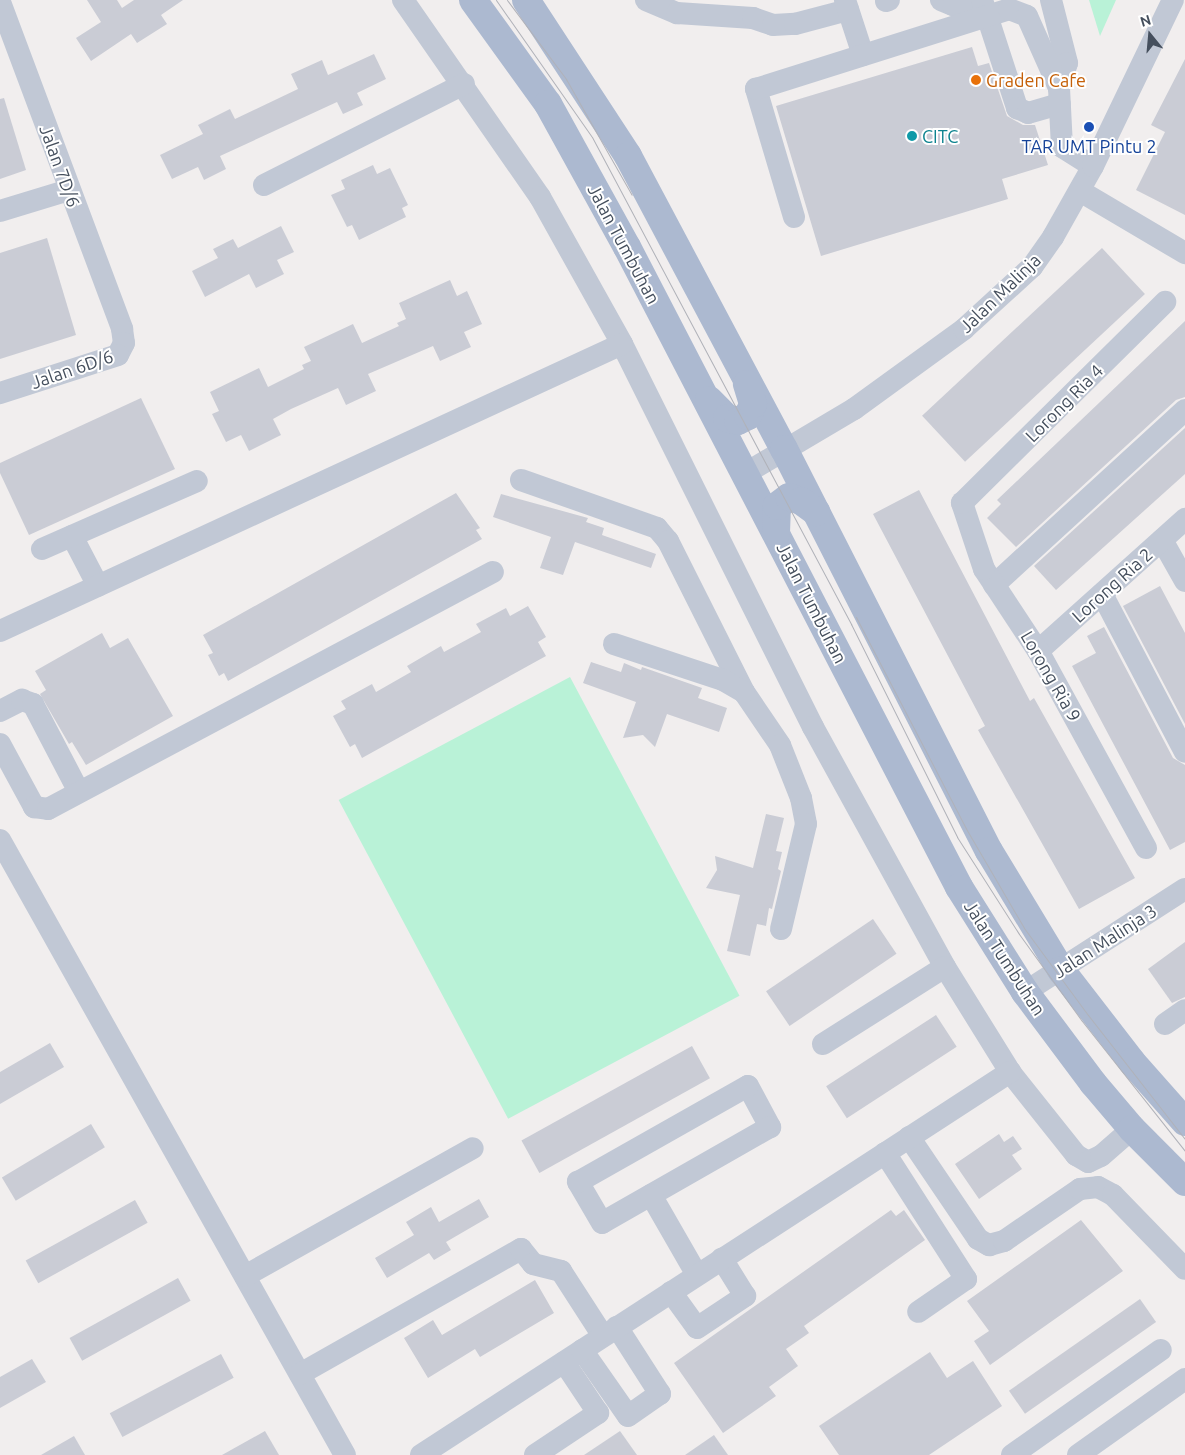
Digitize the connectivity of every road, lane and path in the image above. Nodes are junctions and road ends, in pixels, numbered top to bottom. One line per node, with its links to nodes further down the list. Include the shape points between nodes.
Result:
1 (403, 0): 13 (street)
2 (473, 0): 27 (main road, Jalan Tumbuhan, via 548,104)
3 (526, 0): 25 (main road, via 628,156)
4 (646, 0): 10 (street, via 677,13)
5 (941, 0): 9 (street, via 953,5)
6 (1051, 0): 14 (street, via 1067,64)
7 (1173, 0): 15 (street, Jalan Malinja)
8 (847, 5): 10 (street, via 795,24 773,25); 12 (street)
9 (981, 5): 12 (street); 14 (street, via 1009,9 1027,16); 14 (street, via 1017,108 1028,113)
10 (750, 9)
11 (2, 11): 17 (street, Jalan 7D/6)
12 (863, 55): 20 (street, via 756,89)
13 (464, 84): 16 (street); 24 (street, via 540,197)
14 (1059, 96): 15 (street, via 1062,147)
15 (1093, 166): 18 (street, Jalan Malinja)
16 (264, 185)
17 (69, 190): 19 (street); 23 (street, Jalan 7D/6)
18 (1080, 191): 21 (street); 29 (street, Jalan Malinja, via 1032,267 964,329 854,409)
19 (0, 211)
20 (794, 217)
21 (1185, 253)
22 (1165, 302): 33 (street, Lorong Ria 4)
23 (122, 329): 26 (street, Jalan 6D/6, via 124,343 118,355)
24 (622, 344): 43 (street); 50 (street)
25 (745, 375): 27 (main road, via 753,404 748,416 738,421 727,418); 29 (main road)
26 (0, 393)
27 (703, 394): 30 (main road, Jalan Tumbuhan)
28 (1185, 410): 42 (street)
29 (784, 449): 30 (street, Jalan Malinja); 34 (main road)
30 (746, 473): 36 (main road, Jalan Tumbuhan)
31 (521, 480): 48 (street, via 657,528 668,541)
32 (197, 481): 37 (street)
33 (962, 504): 42 (street, Lorong Ria 9, via 984,569)
34 (816, 512): 36 (main road, via 801,500 788,497 777,506); 59 (main road, via 989,851)
35 (1185, 519): 38 (street, Lorong Ria 2)
36 (776, 533): 61 (main road, Jalan Tumbuhan, via 959,887)
37 (72, 536): 39 (street); 43 (street)
38 (1162, 540): 41 (street); 44 (street, Lorong Ria 2)
39 (42, 549)
40 (493, 572): 55 (street)
41 (1185, 581)
42 (994, 585): 47 (street, Lorong Ria 9)
43 (98, 586): 45 (street)
44 (1102, 594): 47 (street, Lorong Ria 2); 53 (street)
45 (1, 628)
46 (614, 644): 48 (street, via 723,680)
47 (1038, 650): 57 (street, Lorong Ria 9)
48 (744, 692): 52 (street)
49 (3, 703): 55 (street, via 22,700 33,704)
50 (813, 727): 52 (street); 62 (street)
51 (0, 744): 54 (street)
52 (780, 745): 60 (street, via 802,798 806,824)
53 (1185, 752)
54 (8, 778): 55 (street, via 34,807 48,809)
55 (79, 792)
56 (0, 840): 80 (street)
57 (1146, 848)
58 (1185, 889): 63 (street, Jalan Malinja 3)
59 (1026, 913): 61 (main road, via 1037,949 1034,960 1026,965); 63 (main road)
60 (781, 929)
61 (1008, 965): 64 (main road, Jalan Tumbuhan)
62 (945, 967): 67 (street); 69 (street)
63 (1061, 970): 64 (street, Jalan Malinja 3); 68 (main road)
64 (1025, 992): 70 (main road, Jalan Tumbuhan)
65 (1185, 1010): 66 (street)
66 (1165, 1024)
67 (823, 1044)
68 (1132, 1062): 70 (main road, via 1106,1063 1101,1070); 71 (main road)
69 (1010, 1072): 70 (street, via 1076,1155 1088,1162 1101,1156); 72 (street)
70 (1125, 1121): 75 (main road, Jalan Tumbuhan)
71 (1185, 1122)
72 (909, 1138): 74 (street); 78 (street, via 978,1239 989,1245 1004,1241 1080,1189 1098,1187 1113,1195)
73 (472, 1148): 80 (street)
74 (885, 1153): 77 (street); 82 (street, via 966,1279)
75 (1185, 1182)
76 (651, 1195): 76 (street, via 602,1222 578,1182 748,1086 770,1128); 79 (street)
77 (722, 1259): 79 (street); 81 (street, via 745,1296 697,1328)
78 (1185, 1269)
79 (697, 1275): 81 (street)
80 (245, 1276): 86 (street)
81 (671, 1292): 83 (street)
82 (918, 1312)
83 (610, 1332): 85 (street); 85 (street, via 660,1394 628,1416); 86 (street, via 561,1271 533,1264 521,1249)
84 (1161, 1350): 91 (street)
85 (573, 1356): 89 (street); 90 (street, via 598,1414)
86 (300, 1374): 88 (street)
87 (1185, 1379): 92 (street)
88 (345, 1455)
89 (421, 1455)
90 (536, 1455)
91 (1012, 1455)
92 (1078, 1455)

